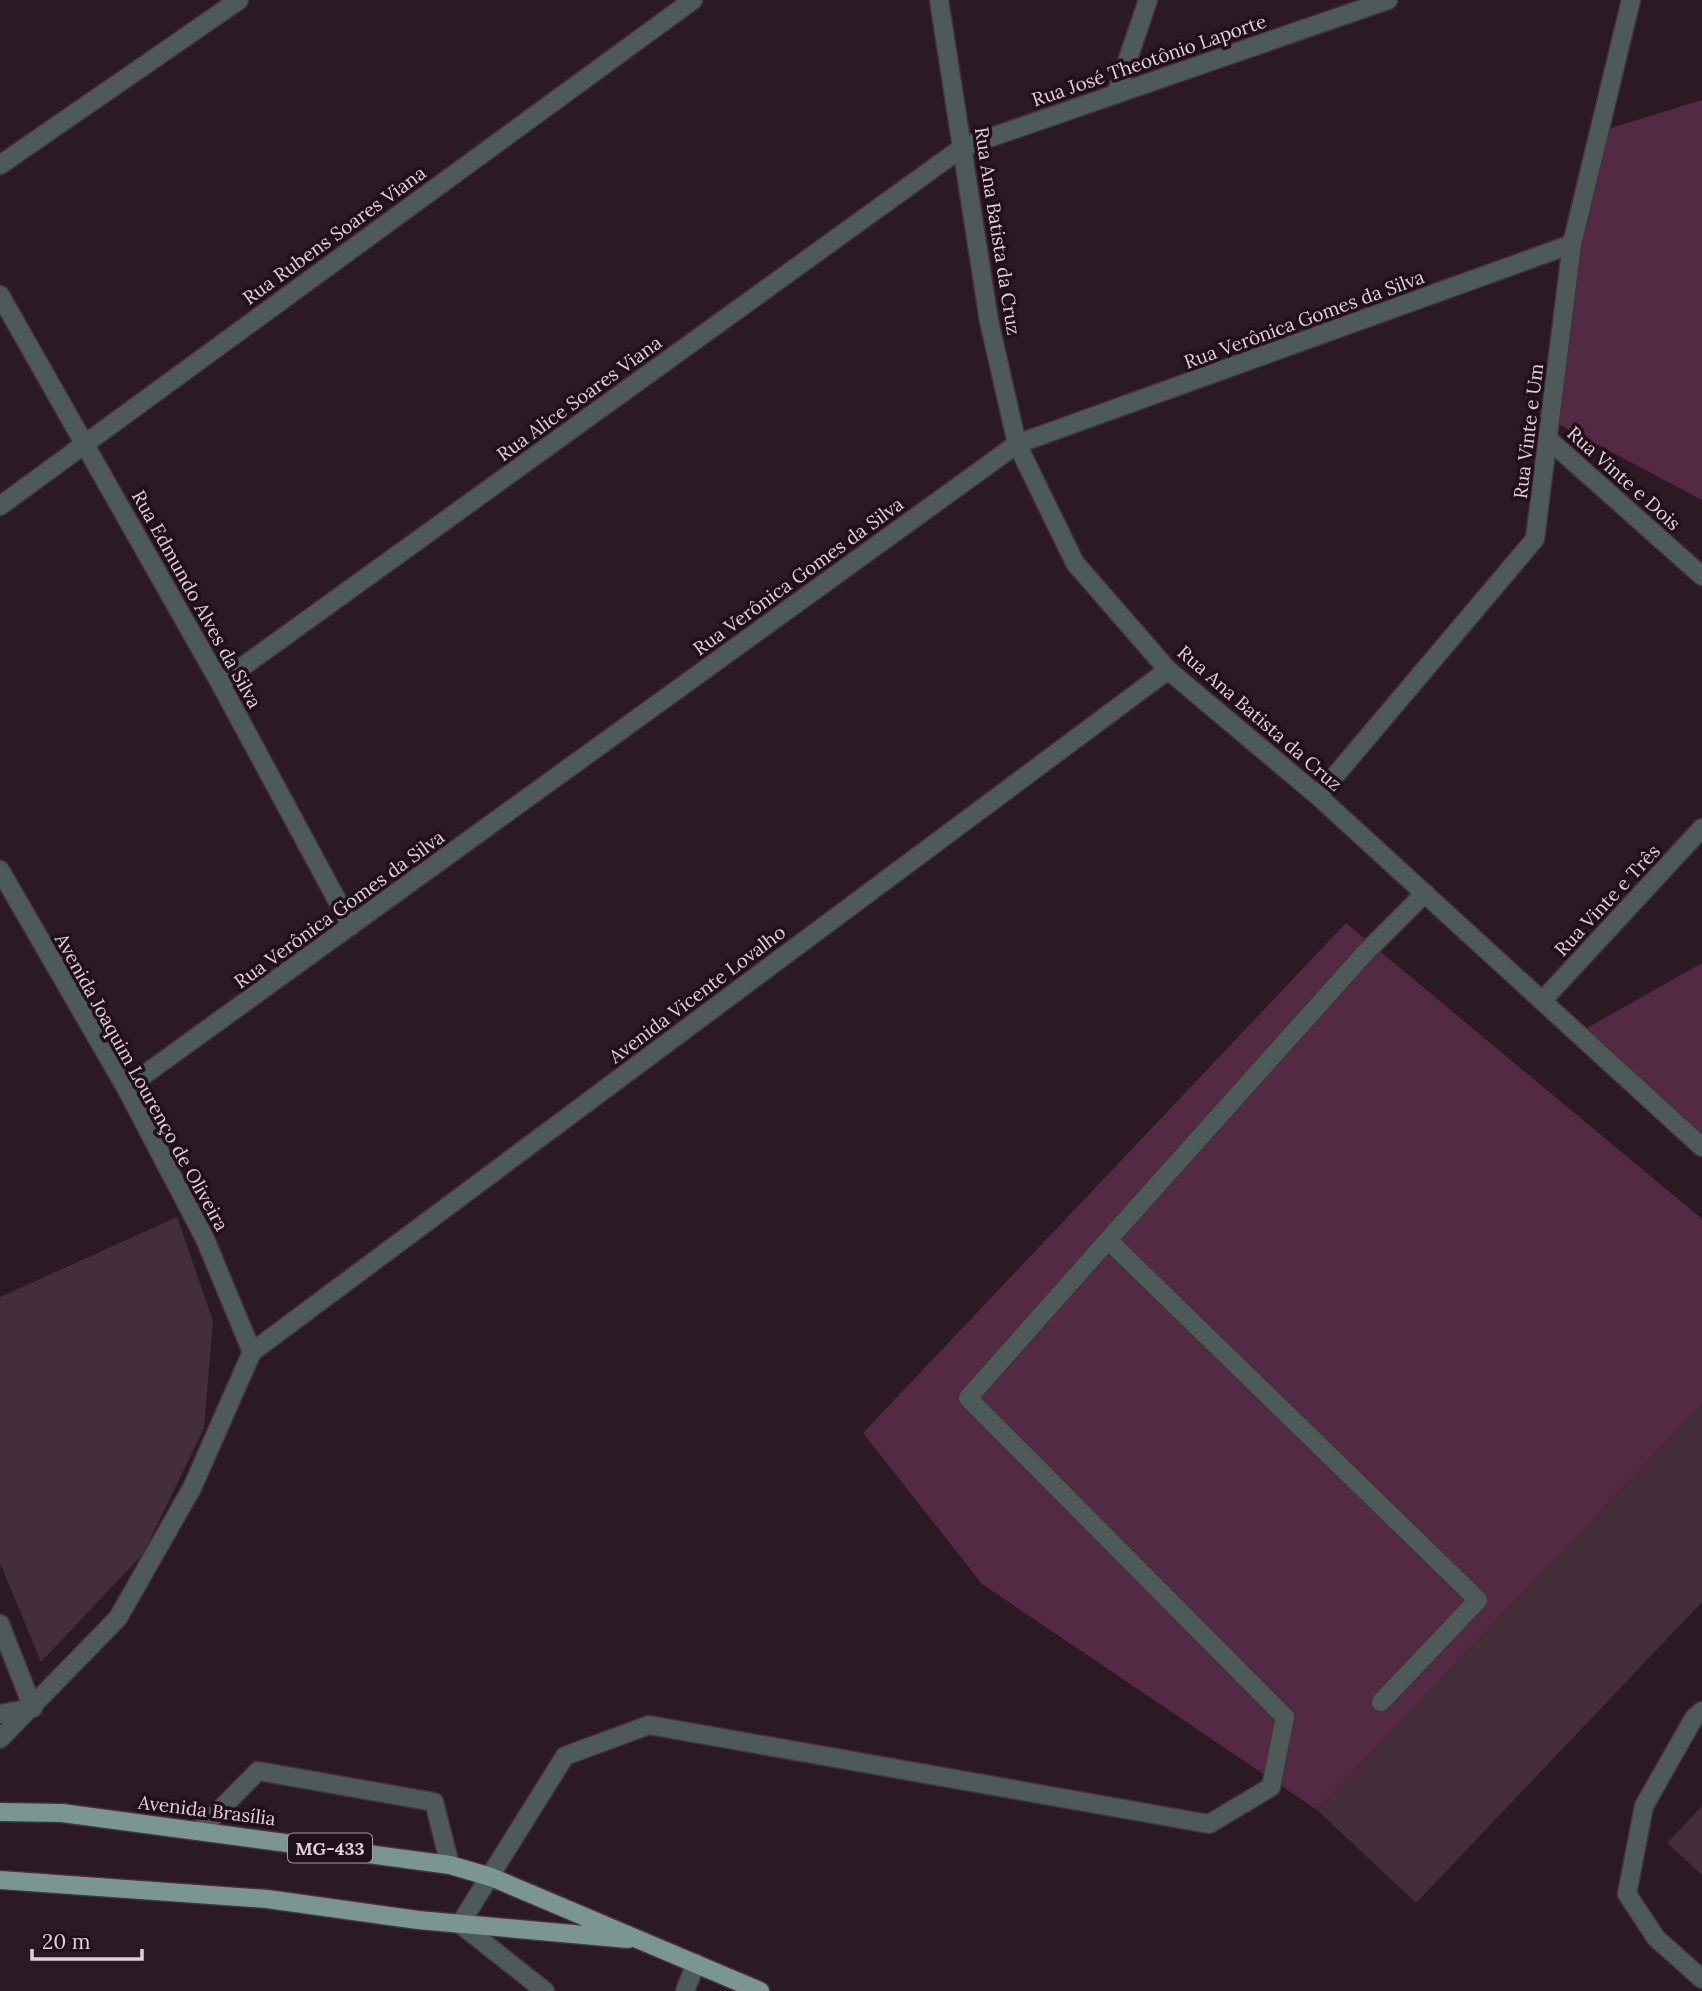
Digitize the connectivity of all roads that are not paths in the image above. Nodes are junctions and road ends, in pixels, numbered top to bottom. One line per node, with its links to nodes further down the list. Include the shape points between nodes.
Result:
1 (239, 0): 9 (street)
2 (693, 0): 13 (street, Rua Rubens Soares Viana)
3 (939, 0): 8 (street, Rua Ana Batista da Cruz)
4 (1147, 0): 7 (street)
5 (1388, 0): 7 (street, Rua José Theotônio Laporte)
6 (1631, 0): 10 (street, Rua Vinte e Um)
7 (1116, 94): 8 (street, Rua José Theotônio Laporte)
8 (963, 147): 14 (street, Rua Ana Batista da Cruz, via 989,320); 18 (street, Rua Alice Soares Viana)
9 (0, 166)
10 (1572, 244): 12 (street, Rua Vinte e Um); 14 (street, Rua Verônica Gomes da Silva)
11 (0, 295): 13 (street, Rua Edmundo Alves da Silva)
12 (1548, 439): 16 (street, Rua Vinte e Dois); 19 (street, Rua Vinte e Um, via 1535,539)
13 (85, 442): 15 (street, Rua Rubens Soares Viana); 18 (street, Rua Edmundo Alves da Silva)
14 (1017, 444): 17 (street, Rua Ana Batista da Cruz, via 1075,563); 23 (street, Rua Verônica Gomes da Silva)
15 (0, 506)
16 (1702, 576)
17 (1168, 670): 19 (street, Rua Ana Batista da Cruz); 28 (street, Avenida Vicente Lovalho)
18 (219, 683): 23 (street, Rua Edmundo Alves da Silva)
19 (1318, 796): 22 (street, Rua Ana Batista da Cruz)
20 (1702, 828): 24 (street, Rua Vinte e Três)
21 (0, 870): 25 (street, Avenida Joaquim Lourenço de Oliveira)
22 (1425, 892): 24 (street, Rua Ana Batista da Cruz); 27 (street)
23 (351, 926): 25 (street, Rua Verônica Gomes da Silva)
24 (1544, 1000): 26 (street, Rua Ana Batista da Cruz)
25 (126, 1088): 28 (street, Avenida Joaquim Lourenço de Oliveira, via 205,1239)
26 (1702, 1147)
27 (1108, 1240): 30 (street, via 1478,1600); 38 (street, via 968,1398 1285,1717 1271,1787 1209,1824 649,1724 565,1756)
28 (252, 1352): 31 (street, via 192,1488 118,1618)
29 (0, 1624): 31 (street)
30 (1381, 1702)
31 (33, 1707): 33 (street); 34 (street)
32 (1702, 1712): 43 (street, via 1644,1806 1627,1894 1656,1938)
33 (0, 1714)
34 (0, 1739)
35 (0, 1812): 36 (main road, Avenida Brasília / MG-433, via 62,1813)
36 (200, 1830): 37 (main road, Avenida Brasília / MG-433); 37 (street, via 258,1770 434,1802)
37 (450, 1864): 38 (main road, Avenida Brasília / MG-433)
38 (491, 1877): 40 (street); 41 (main road, Avenida Brasília / MG-433)
39 (0, 1880): 40 (main road, Avenida Brasília / MG-433, via 267,1899)
40 (460, 1924): 41 (main road, Avenida Brasília / MG-433); 44 (street)
41 (646, 1941): 42 (main road, Avenida Brasília / MG-433)
42 (696, 1963): 45 (street); 46 (main road, Avenida Brasília / MG-433)
43 (1702, 1979)
44 (545, 1991)
45 (685, 1991)
46 (760, 1991)

